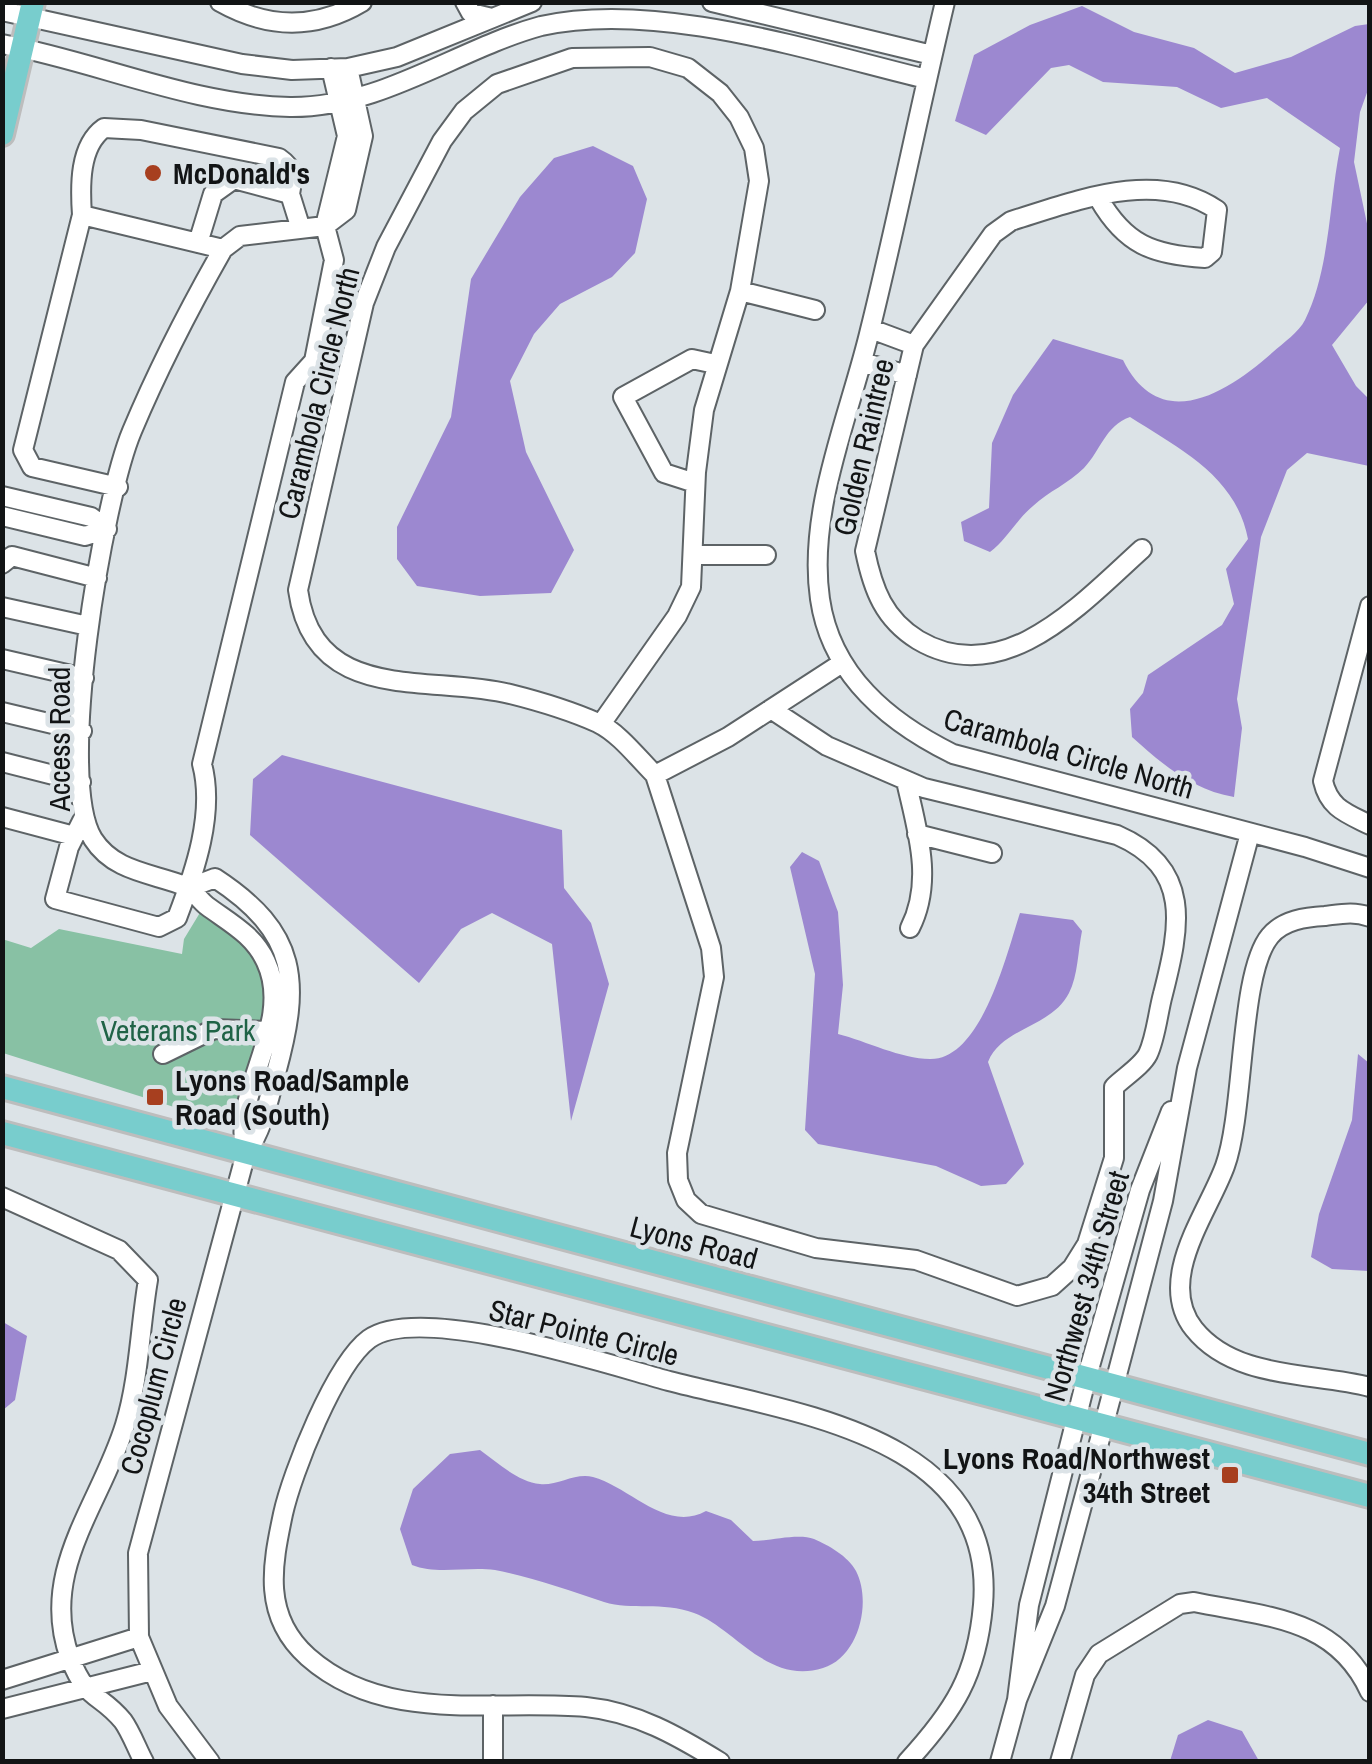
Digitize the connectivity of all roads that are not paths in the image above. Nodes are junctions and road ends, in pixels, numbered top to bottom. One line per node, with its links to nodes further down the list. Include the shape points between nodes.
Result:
1 (220, 2): 2 (street, via 272,22 308,24)
2 (362, 2)
3 (465, 2): 8 (street, via 471,12)
4 (532, 2): 8 (street)
5 (712, 2): 12 (street)
6 (945, 2): 12 (street, Carambola Circle North)
7 (31, 10): 9 (street); 11 (main road); 13 (street, via 242,64)
8 (494, 10): 10 (street); 13 (street, via 397,57)
9 (2, 12)
10 (501, 38): 14 (street, via 584,18 635,15); 15 (street, via 400,84)
11 (13, 46): 15 (street, via 232,102 294,107); 16 (main road)
12 (932, 55): 14 (street, Carambola Circle North)
13 (340, 68): 15 (street)
14 (926, 79): 26 (street, Carambola Circle North)
15 (346, 98): 21 (street, via 363,136 358,168 346,210)
16 (2, 134)
17 (290, 194): 19 (street, via 290,165 279,158 104,128 88,146); 20 (street); 22 (street, via 234,180 222,185)
18 (1099, 199): 18 (street, Golden Raintree, via 1139,187 1204,201 1218,210 1212,252 1191,257 1132,242 1116,230); 27 (street, Golden Raintree, via 1011,222 993,234)
19 (82, 214): 22 (street); 32 (street, via 22,450 32,467)
20 (300, 226): 21 (street); 23 (street, via 240,236)
21 (325, 226): 62 (street, via 334,260 314,361 294,382 202,764 210,793)
22 (198, 242): 23 (street)
23 (223, 249): 32 (street, Access Road, via 130,435)
24 (740, 292): 25 (street); 29 (street, Carambola Circle North); 49 (street, Carambola Circle North, via 759,182 754,148 739,117 688,68 615,55 530,70 497,84 464,111 386,247 364,303 298,590 316,642 339,664 371,677 508,694)
25 (815, 310)
26 (871, 329): 27 (street, Golden Raintree); 28 (street, Carambola Circle North)
27 (914, 345): 30 (street, Golden Raintree)
28 (862, 362): 30 (street); 45 (street, Carambola Circle North, via 819,551 820,600)
29 (715, 364): 31 (street, Carambola Circle North); 31 (street, via 692,359 623,398 664,474)
30 (907, 375): 36 (street, Golden Raintree, via 865,551 885,612 904,631 960,656 1013,648 1067,616)
31 (695, 483): 37 (street, Carambola Circle North)
32 (118, 487): 35 (street, Access Road)
33 (2, 496): 35 (street, via 91,517)
34 (2, 516): 35 (street, via 84,536)
35 (107, 529): 40 (street, Access Road)
36 (1142, 550)
37 (693, 555): 38 (street); 49 (street, Carambola Circle North, via 690,587 677,616)
38 (766, 555)
39 (2, 564): 40 (street, via 12,556)
40 (97, 578): 43 (street, Access Road)
41 (1370, 606): 56 (street, via 1323,781 1338,809)
42 (2, 607): 43 (street)
43 (88, 626): 46 (street, Access Road)
44 (2, 658): 46 (street)
45 (842, 664): 47 (street); 58 (street, Carambola Circle North, via 907,732 953,754)
46 (84, 678): 50 (street, Access Road)
47 (771, 709): 52 (street); 53 (street, via 827,746)
48 (2, 712): 50 (street)
49 (601, 724): 52 (street, Carambola Circle North)
50 (82, 731): 54 (street, Access Road)
51 (2, 762): 54 (street)
52 (654, 775): 53 (street, via 711,948 714,976 677,1153 686,1200 700,1214 816,1248 916,1260 1017,1296 1034,1293 1072,1268 1087,1244 1114,1158 1114,1087 1147,1057 1180,930 1174,892 1143,846 1118,835)
53 (906, 781): 59 (street)
54 (82, 782): 57 (street, Access Road)
55 (2, 818): 57 (street)
56 (1370, 825)
57 (78, 828): 62 (street, Access Road, via 116,862); 62 (street, via 54,899 160,927 177,918)
58 (1250, 833): 61 (street, Carambola Circle North); 67 (street, Northwest 34th Street)
59 (917, 834): 60 (street); 64 (street, via 924,883)
60 (992, 853)
61 (1370, 868)
62 (189, 888): 65 (street, Access Road, via 252,939 267,964 273,987); 70 (street, Access Road, via 214,878 245,898 289,959 293,986 283,1046 260,1133)
63 (1370, 918): 75 (street, via 1358,912 1314,917 1283,924 1268,938 1252,992 1226,1163 1179,1284 1192,1327 1231,1359)
64 (910, 928)
65 (268, 1031): 66 (street, via 214,1029); 70 (street, Access Road, via 240,1130)
66 (163, 1054)
67 (1187, 1068): 73 (street, Northwest 34th Street, via 1140,1190); 74 (street, Northwest 34th Street, via 1163,1201)
68 (2, 1088): 70 (main road, Lyons Road)
69 (2, 1133): 71 (main road)
70 (246, 1153): 71 (street, Cocoplum Circle); 73 (main road, Lyons Road)
71 (234, 1194): 76 (main road); 80 (street, Cocoplum Circle, via 138,1553)
72 (2, 1198): 81 (street, Cocoplum Circle, via 118,1250 148,1280 126,1422 66,1565 60,1622)
73 (1086, 1380): 74 (main road, Lyons Road); 76 (street, Northwest 34th Street)
74 (1114, 1387): 77 (street, Northwest 34th Street); 78 (main road, Lyons Road)
75 (1370, 1387)
76 (1078, 1417): 77 (main road); 86 (street, Northwest 34th Street, via 1029,1605)
77 (1104, 1424): 79 (main road); 86 (street, Northwest 34th Street, via 1055,1606)
78 (1370, 1454)
79 (1370, 1496)
80 (140, 1637): 81 (street); 82 (street, Cocoplum Circle)
81 (70, 1658): 83 (street); 84 (street, Cocoplum Circle)
82 (152, 1671): 84 (street); 90 (street, Cocoplum Circle, via 168,1706)
83 (2, 1680)
84 (84, 1686): 88 (street); 89 (street, Cocoplum Circle, via 125,1723)
85 (1370, 1692): 95 (street, via 1359,1669 1324,1634 1180,1604 1099,1654 1085,1676)
86 (1017, 1700): 94 (street, Northwest 34th Street)
87 (493, 1705): 91 (street); 92 (street, Star Pointe Circle, via 604,1711 666,1729); 93 (street, Star Pointe Circle, via 407,1703 344,1685 303,1653 279,1612 270,1577 288,1493 324,1402 369,1339 404,1328 489,1334 862,1432 937,1475 976,1531 984,1583 979,1652 947,1718)
88 (2, 1710)
89 (144, 1762)
90 (210, 1762)
91 (493, 1762)
92 (720, 1762)
93 (907, 1762)
94 (1000, 1762)
95 (1060, 1762)

